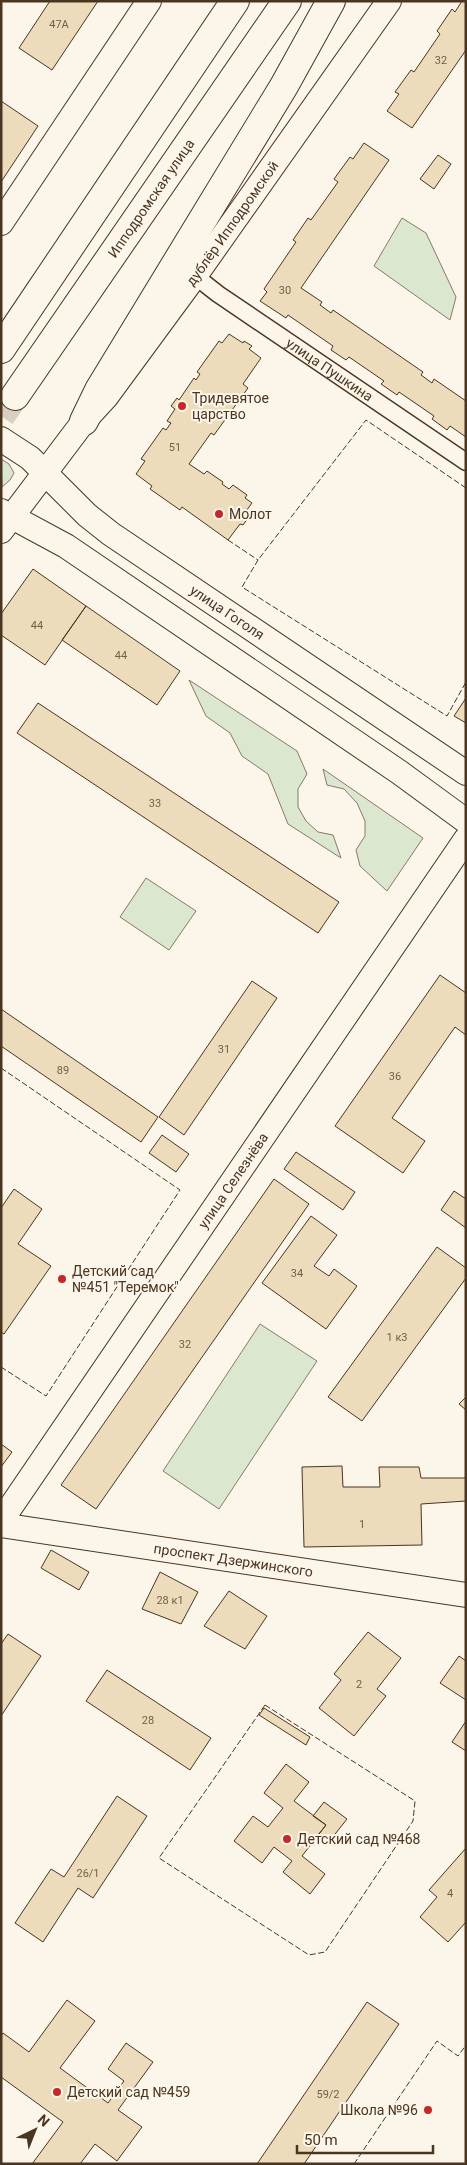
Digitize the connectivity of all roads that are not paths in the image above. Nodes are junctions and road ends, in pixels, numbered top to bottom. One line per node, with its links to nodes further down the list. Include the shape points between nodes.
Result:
1 (149, 1): 6 (street)
2 (235, 1): 8 (highway)
3 (287, 1): 9 (highway, Ипподромская улица)
4 (331, 1): 10 (highway, via 284,86)
5 (389, 1): 7 (street, дублёр Ипподромской)
6 (1, 223)
7 (195, 276): 10 (street, дублёр Ипподромской, via 106,397); 12 (street, улица Пушкина)
8 (1, 349)
9 (15, 396)
10 (76, 431): 13 (street)
11 (10, 445): 13 (street, улица Гоголя)
12 (466, 462)
13 (45, 472): 14 (street); 15 (street, улица Гоголя, via 87,515 111,534)
14 (5, 519): 16 (street, via 66,546)
15 (466, 773)
16 (466, 820)
17 (466, 839): 18 (street, улица Селезнёва)
18 (1, 1521)
19 (1, 1525): 20 (street, проспект Дзержинского)
20 (466, 1595)

